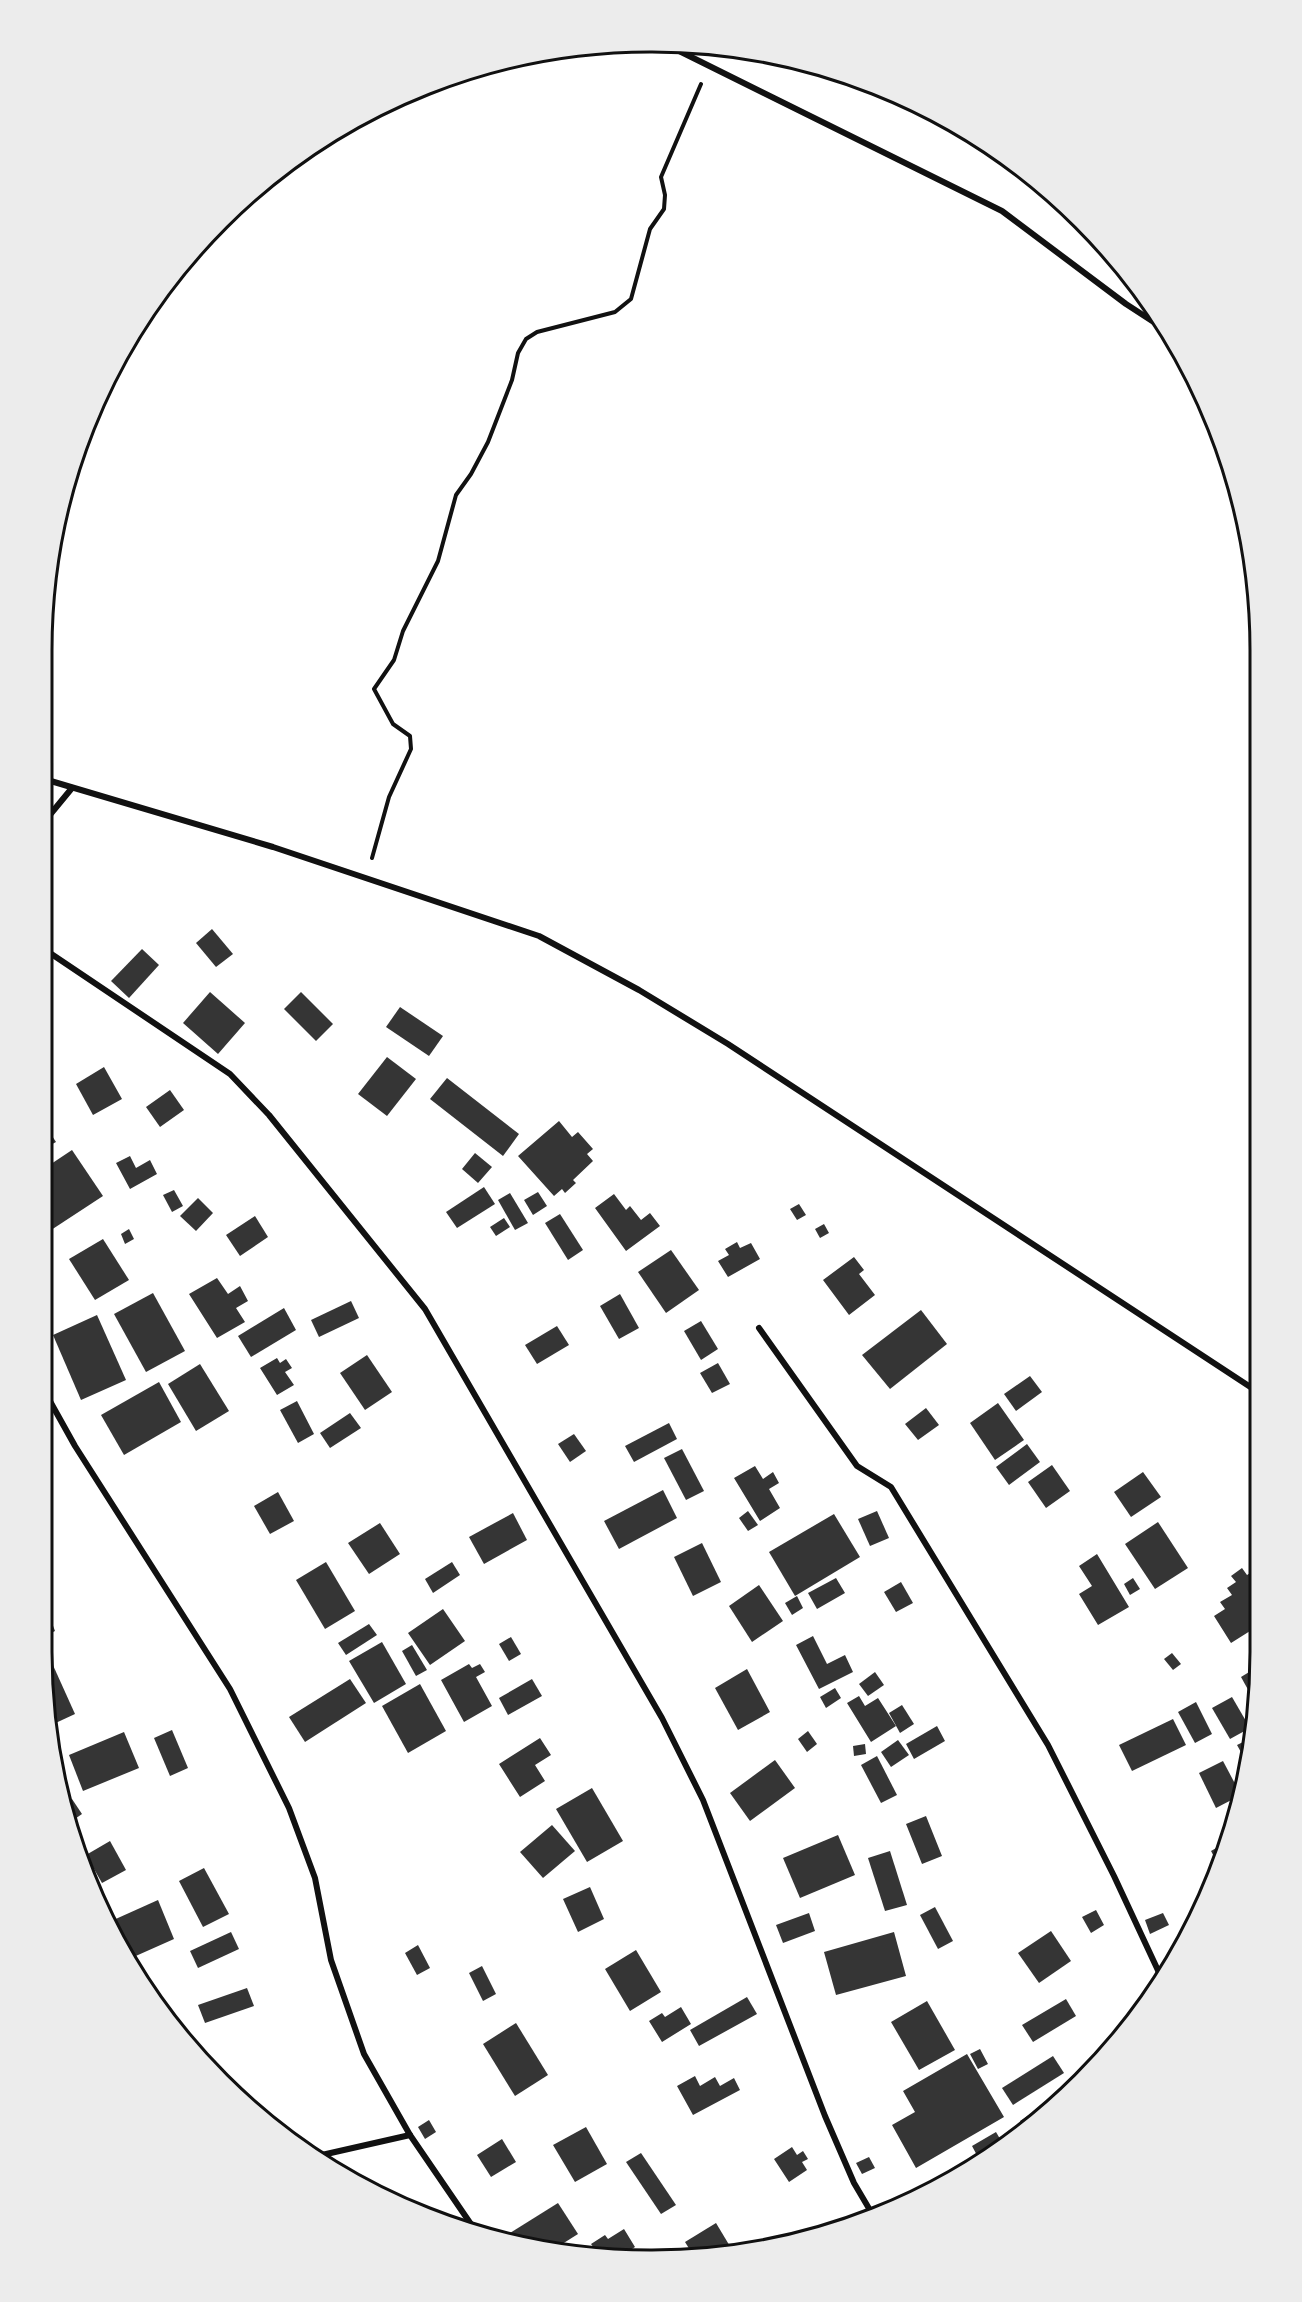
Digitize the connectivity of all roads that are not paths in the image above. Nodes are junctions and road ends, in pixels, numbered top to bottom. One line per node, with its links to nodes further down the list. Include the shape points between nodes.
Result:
1 (684, 54): 2 (street, via 1002,211)
2 (1150, 320)
3 (52, 782): 4 (street)
4 (72, 788): 5 (street); 8 (street, via 273,847 539,936 728,1044)
5 (52, 812)
6 (52, 954): 13 (street, via 230,1074 269,1115 425,1309 662,1718 703,1800 825,2116)
7 (759, 1328): 10 (street, via 857,1466 891,1487 1048,1745)
8 (1250, 1387)
9 (52, 1405): 11 (street, via 230,1689 289,1808 315,1878 331,1960 364,2054)
10 (1158, 1969)
11 (410, 2135): 12 (street); 14 (street)
12 (326, 2154)
13 (869, 2208)
14 (469, 2221)

